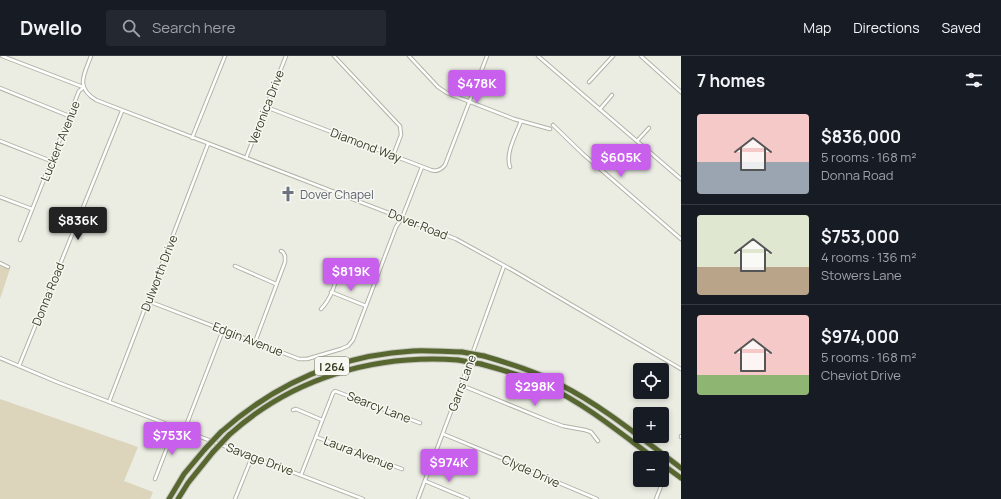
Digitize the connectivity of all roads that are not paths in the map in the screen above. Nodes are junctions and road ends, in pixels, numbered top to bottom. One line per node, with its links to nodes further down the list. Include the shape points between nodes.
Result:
1 (2, 56): 12 (street)
2 (91, 56): 12 (street)
3 (225, 56): 25 (street)
4 (286, 56): 17 (street, Veronica Drive)
5 (334, 56): 29 (street, via 400,126 401,135)
6 (409, 56): 16 (street, via 441,89)
7 (487, 56): 16 (street)
8 (538, 56): 18 (street)
9 (613, 56): 11 (street)
10 (641, 56): 14 (street)
11 (589, 82)
12 (83, 87): 19 (street, Dover Road, via 89,96); 20 (street, Luckert Avenue)
13 (0, 88): 20 (street)
14 (681, 92)
15 (612, 96): 18 (street)
16 (470, 102): 21 (street); 32 (street, Diamond Way, via 445,165 434,171)
17 (266, 107): 29 (street, Diamond Way); 30 (street, Veronica Drive)
18 (600, 109): 27 (street)
19 (122, 111): 25 (street, Dover Road); 54 (street, Donna Road)
20 (69, 116): 31 (street, Luckert Avenue)
21 (521, 121): 24 (street); 33 (street, via 509,154)
22 (554, 125): 38 (street, via 583,154)
23 (649, 128): 27 (street)
24 (550, 129)
25 (192, 138): 28 (street, Dover Road)
26 (0, 141): 31 (street)
27 (637, 142): 34 (street)
28 (208, 144): 30 (street, Dover Road); 48 (street, Dulworth Drive)
29 (393, 156): 32 (street, Diamond Way)
30 (246, 158): 37 (street, Dover Road)
31 (51, 161): 36 (street, Luckert Avenue)
32 (422, 167): 37 (street)
33 (510, 167)
34 (681, 179)
35 (0, 197): 36 (street)
36 (32, 209): 39 (street, Luckert Avenue)
37 (402, 218): 43 (street, Dover Road, via 456,240); 49 (street, via 396,227)
38 (681, 239)
39 (20, 240)
40 (281, 251): 46 (street, via 285,258)
41 (0, 263): 44 (street)
42 (235, 266): 46 (street)
43 (504, 266): 55 (street, Dover Road); 56 (street, Garrs Lane)
44 (8, 267)
45 (337, 268): 47 (street)
46 (276, 284): 52 (street)
47 (331, 292): 49 (street); 50 (street)
48 (148, 301): 51 (street, Edgin Avenue); 57 (street, Dulworth Drive)
49 (366, 306): 52 (street, Edgin Avenue, via 353,340 341,349 303,359)
50 (321, 309)
51 (223, 330): 52 (street, Edgin Avenue); 62 (street)
52 (255, 342)
53 (0, 358): 54 (street, Savage Drive)
54 (19, 366): 57 (street, Savage Drive)
55 (681, 369)
56 (461, 385): 63 (street, Garrs Lane); 65 (street, via 549,421 591,432)
57 (109, 402): 61 (street, Savage Drive)
58 (293, 410): 59 (street)
59 (322, 420): 60 (street, Searcy Lane, via 335,391); 64 (street)
60 (420, 423)
61 (175, 427): 62 (street, Savage Drive); 73 (street)
62 (184, 431): 67 (street, Savage Drive)
63 (443, 434): 74 (street, Garrs Lane); 82 (street, Clyde Drive)
64 (316, 437): 69 (street, Laura Avenue); 71 (street)
65 (598, 441)
66 (645, 451): 77 (highway, I 264, bridge, via 589,410 553,389 523,376 458,360 392,361 334,374 278,399 229,436 197,470)
67 (252, 457): 71 (street, Savage Drive); 78 (street)
68 (681, 468): 76 (highway, I 264, bridge, via 605,412 542,376 484,356 462,352 413,351 388,353 327,367 273,393 247,410 204,449 184,474)
69 (402, 469)
70 (669, 469): 72 (highway)
71 (301, 475): 79 (street, Savage Drive)
72 (681, 478)
73 (155, 479)
74 (425, 481): 80 (street, Garrs Lane); 81 (street)
75 (661, 487): 83 (street)
76 (169, 499)
77 (178, 499)
78 (235, 499)
79 (364, 499)
80 (418, 499)
81 (468, 499)
82 (597, 499)
83 (656, 499)

